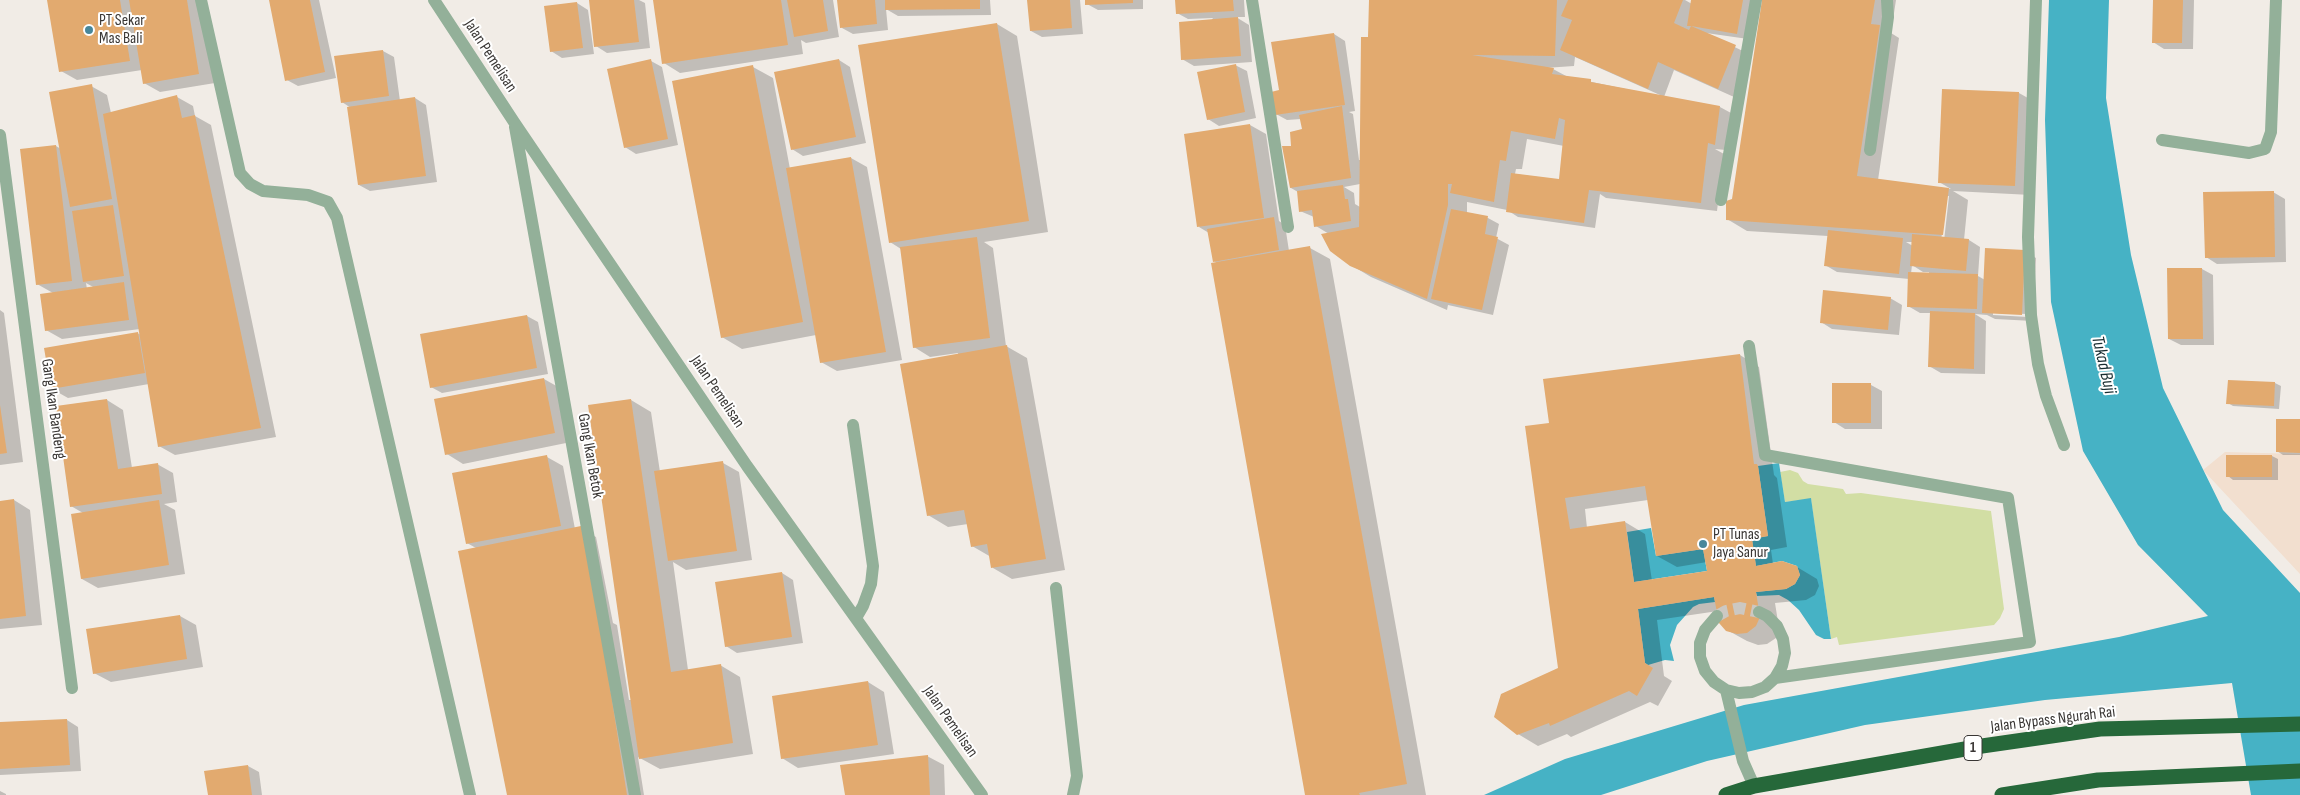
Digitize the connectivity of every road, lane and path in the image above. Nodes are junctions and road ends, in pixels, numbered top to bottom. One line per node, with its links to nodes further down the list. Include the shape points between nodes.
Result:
1 (201, 0): 27 (street, via 240,173 263,191 308,194 328,202 337,218)
2 (434, 0): 8 (street, Jalan Pemelisan)
3 (1252, 0): 13 (street)
4 (1756, 0): 12 (street)
5 (1887, 0): 11 (street, via 1888,17)
6 (2036, 0): 16 (street, via 2028,236 2031,315 2046,396)
7 (2276, 0): 10 (street, via 2271,132 2265,149 2249,152)
8 (514, 122): 20 (street, Jalan Pemelisan, via 747,466); 28 (street, Gang Ikan Betok)
9 (0, 135): 22 (street, Gang Ikan Bandeng)
10 (2162, 140)
11 (1870, 150)
12 (1721, 200)
13 (1288, 227)
14 (1750, 346): 21 (street, via 1765,455 2008,498 2030,642)
15 (853, 425): 20 (street, via 873,566 871,584)
16 (2064, 446)
17 (1056, 588): 30 (street, via 1077,776)
18 (1758, 612): 21 (street, via 1777,626 1783,639 1785,653)
19 (1717, 616): 23 (street, via 1705,630 1700,643 1700,657 1705,671)
20 (856, 618): 29 (street, Jalan Pemelisan)
21 (1775, 678): 23 (street, via 1752,692)
22 (72, 688)
23 (1726, 690): 26 (street, via 1743,761)
24 (2300, 724): 26 (highway, Jalan Bypass Ngurah Rai / 1, via 2100,729)
25 (2300, 771): 32 (highway, via 2098,780)
26 (1754, 786): 31 (highway, Jalan Bypass Ngurah Rai / 1)
27 (470, 795)
28 (635, 795)
29 (982, 795)
30 (1073, 795)
31 (1726, 795)
32 (2002, 795)

